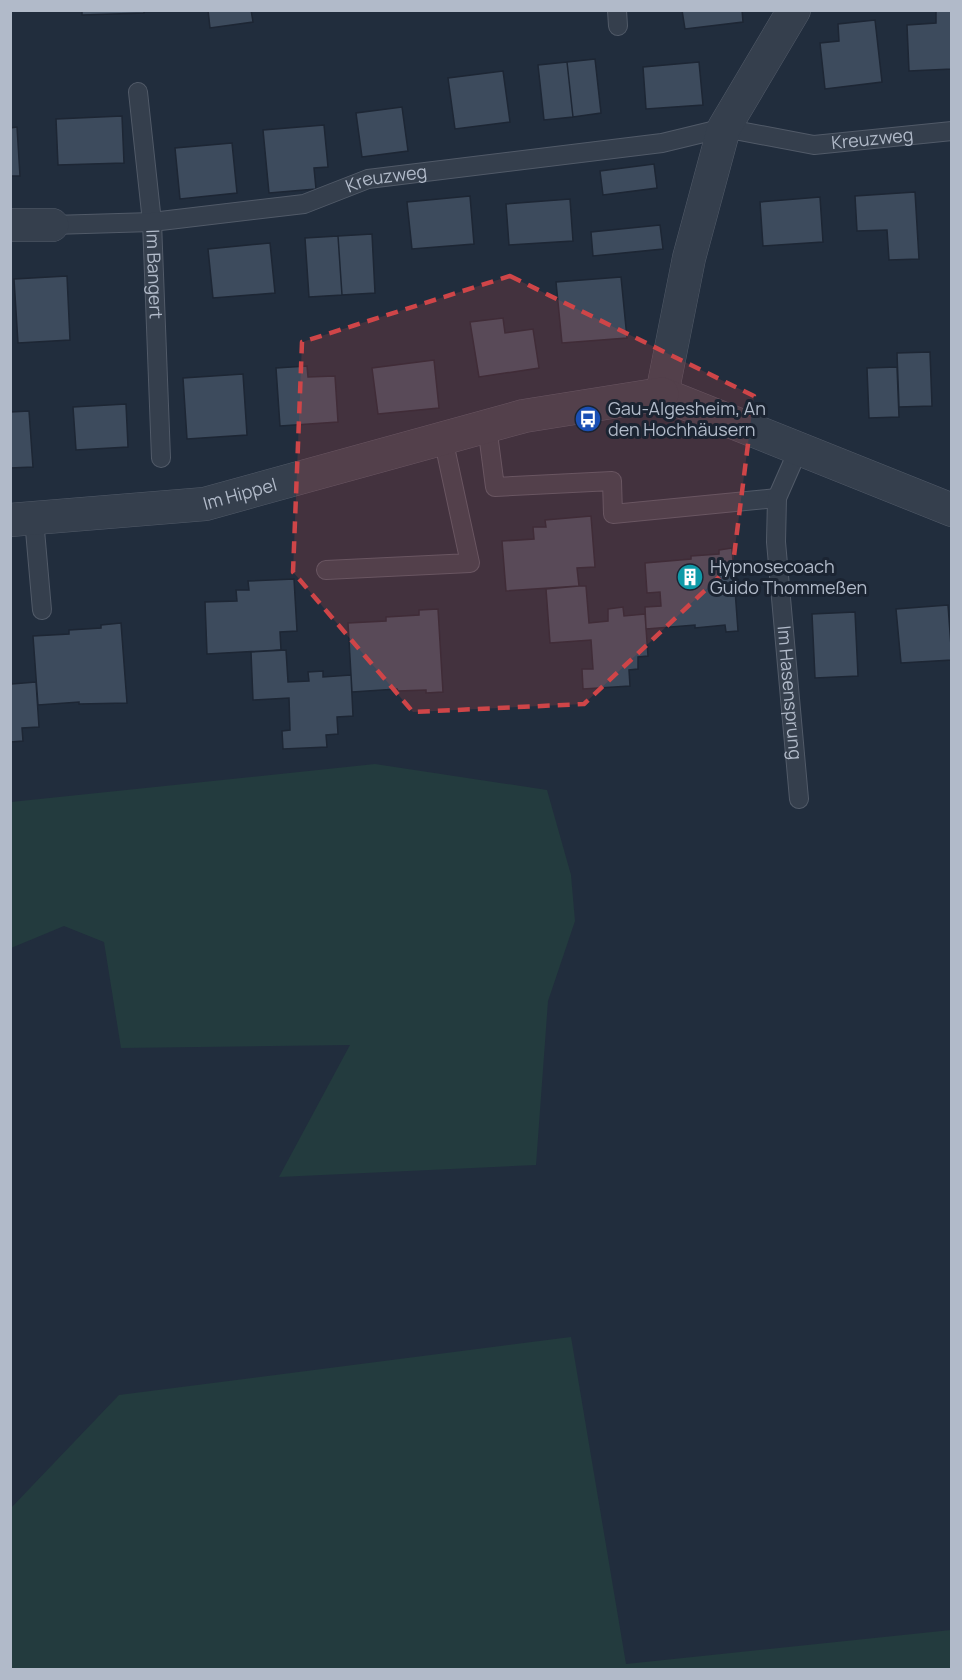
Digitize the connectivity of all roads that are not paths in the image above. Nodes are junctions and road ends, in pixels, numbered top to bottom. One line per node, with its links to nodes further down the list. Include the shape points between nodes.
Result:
1 (794, 10): 3 (street)
2 (138, 92): 5 (lane, Im Bangert)
3 (724, 128): 4 (lane, Kreuzweg, via 814,145); 5 (lane, Kreuzweg, via 662,142 368,179 304,204); 8 (street, via 689,258)
4 (951, 130)
5 (152, 222): 7 (lane, Kreuzweg); 12 (lane, Im Bangert)
6 (10, 225): 7 (street)
7 (52, 225)
8 (662, 394): 9 (street, Im Hippel, via 524,416); 11 (street)
9 (487, 426): 10 (street, Im Hippel); 13 (lane, via 495,487 612,481 613,514)
10 (443, 438): 15 (street, Im Hippel, via 205,504); 16 (lane, via 470,563)
11 (799, 448): 13 (lane, Im Hasensprung); 14 (street)
12 (160, 458)
13 (777, 498): 18 (lane, Im Hasensprung, via 776,542)
14 (951, 510)
15 (22, 519): 17 (lane, Im Hippel)
16 (327, 570)
17 (42, 610)
18 (799, 799)

